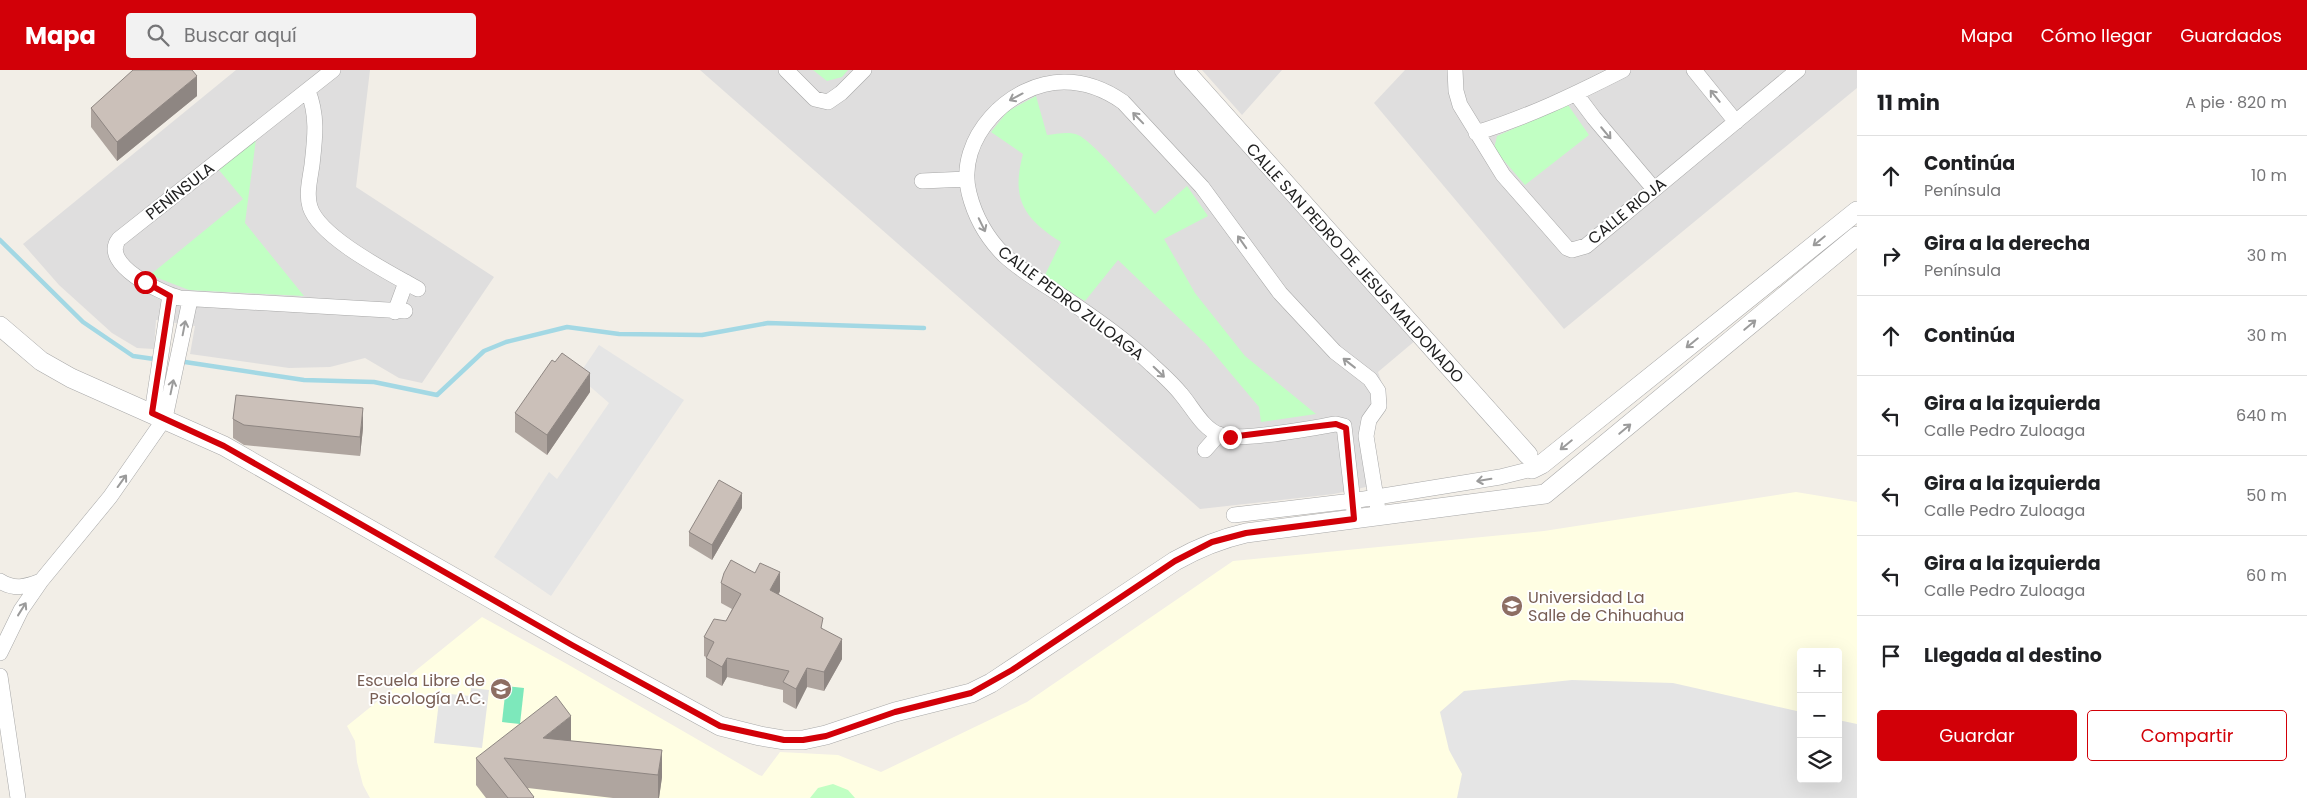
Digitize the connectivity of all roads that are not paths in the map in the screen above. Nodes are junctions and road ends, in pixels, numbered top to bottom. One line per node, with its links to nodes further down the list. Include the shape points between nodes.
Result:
1 (333, 70): 10 (street, PENÍNSULA)
2 (786, 70): 3 (street, via 815,99 828,102)
3 (864, 70)
4 (1184, 70): 27 (street, CALLE SAN PEDRO DE JESUS MALDONADO)
5 (1455, 70): 13 (street, CALLE RIOJA, via 1460,105)
6 (1623, 70): 11 (street)
7 (1694, 70): 12 (street, one-way to 7)
8 (1798, 70): 12 (street, CALLE RIOJA)
9 (1062, 76): 14 (street, CALLE PEDRO ZULOAGA, one-way to 14, via 1011,99 997,111 981,130 972,148 966,169); 28 (street, CALLE PEDRO ZULOAGA, one-way to 9, via 1366,436 1367,425 1380,399 1370,379 1335,352 1280,292 1202,187 1124,102 1110,92)
10 (308, 90): 19 (street, PENÍNSULA, via 116,243 115,253 125,268); 20 (street, PENÍNSULA, via 316,120 308,195 315,217 343,243 412,286 400,311)
11 (1576, 94): 13 (street, via 1505,124); 16 (street, one-way to 16)
12 (1736, 122): 16 (street, CALLE RIOJA)
13 (1476, 132): 16 (street, CALLE RIOJA, via 1503,175 1572,250 1586,246)
14 (967, 179): 15 (street); 25 (street, CALLE PEDRO ZULOAGA, one-way to 25, via 980,223 1004,254 1142,356 1180,393 1204,423)
15 (922, 181)
16 (1654, 189)
17 (1857, 211): 27 (street, one-way to 27, via 1542,464)
18 (1857, 236): 31 (street, one-way to 18, via 1545,494)
19 (170, 296): 20 (street, PENÍNSULA); 22 (street)
20 (190, 300): 23 (street, one-way to 20)
21 (0, 326): 24 (street, via 42,361 71,378)
22 (162, 353): 23 (street); 24 (street)
23 (178, 356): 24 (street, one-way to 23)
24 (158, 416): 29 (street, via 232,451 720,726 784,740 826,736 895,712 971,693 1012,670 1175,561 1212,542); 33 (street, one-way to 24, via 110,496)
25 (1219, 434): 26 (street); 29 (street, via 1240,437 1336,424 1344,426)
26 (1205, 450)
27 (1530, 462): 28 (street, one-way to 28, via 1500,477)
28 (1376, 497): 29 (street); 31 (street, CALLE PEDRO ZULOAGA)
29 (1353, 510): 30 (street); 31 (street)
30 (1234, 515)
31 (1378, 516)
32 (0, 581): 33 (street, via 20,588)
33 (41, 581): 34 (street, one-way to 33, via 21,610)
34 (0, 652)
35 (0, 676): 36 (street)
36 (18, 798)

